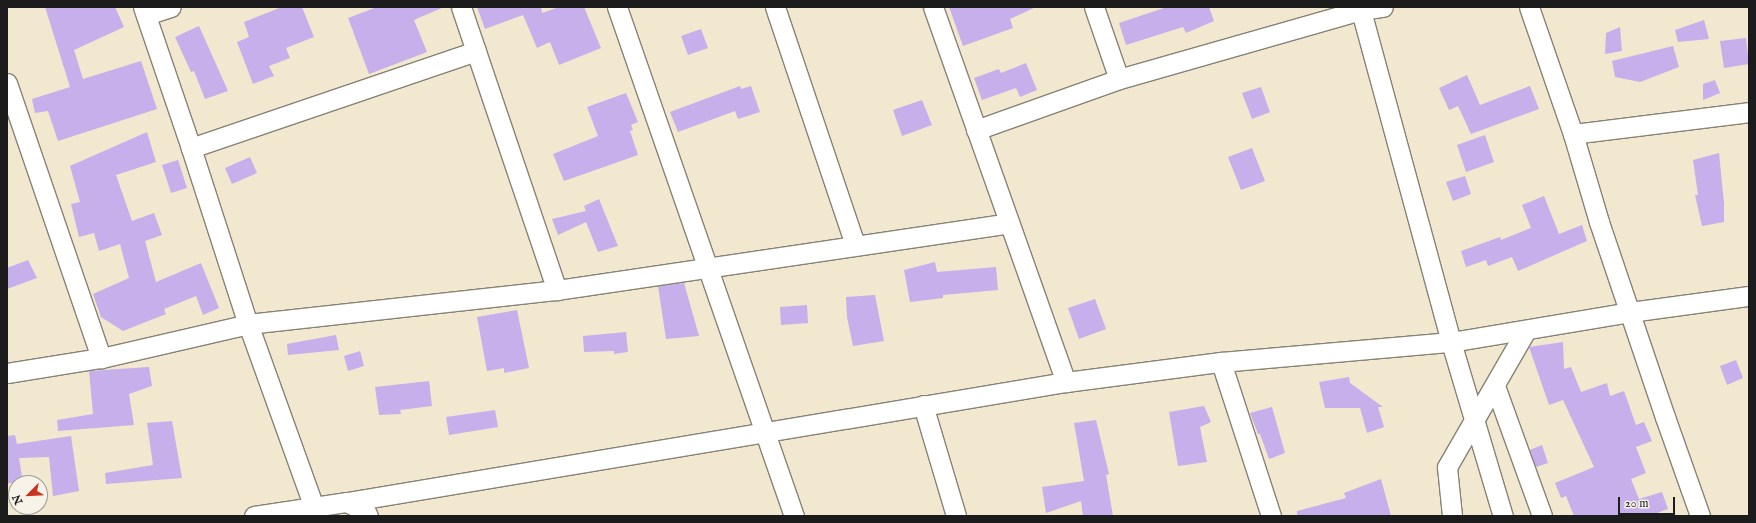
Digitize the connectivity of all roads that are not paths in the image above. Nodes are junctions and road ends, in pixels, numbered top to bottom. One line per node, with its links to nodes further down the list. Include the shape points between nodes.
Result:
1 (171, 7): 10 (street)
2 (461, 7): 11 (street)
3 (617, 7): 20 (street)
4 (775, 7): 19 (street)
5 (932, 7): 15 (street)
6 (1094, 7): 12 (street)
7 (1383, 7): 9 (street)
8 (1528, 7): 16 (street)
9 (1360, 8): 12 (street); 26 (street)
10 (144, 11): 17 (street)
11 (476, 51): 17 (street); 21 (street)
12 (1119, 80): 15 (street)
13 (7, 83): 27 (street)
14 (1749, 112): 16 (street)
15 (976, 130): 18 (street)
16 (1573, 134): 23 (street, via 1599,222)
17 (192, 148): 24 (street)
18 (1008, 222): 19 (street); 30 (street)
19 (856, 246): 20 (street)
20 (707, 267): 21 (street); 34 (street)
21 (557, 290): 24 (street)
22 (1749, 296): 23 (street)
23 (1630, 312): 25 (street); 45 (street)
24 (248, 324): 27 (street); 36 (street)
25 (1526, 330): 26 (street); 31 (street)
26 (1451, 342): 28 (street); 33 (street)
27 (101, 358): 29 (street)
28 (1221, 362): 30 (street); 41 (street)
29 (7, 373)
30 (1066, 382): 32 (street)
31 (1495, 386): 33 (street); 44 (street)
32 (923, 405): 34 (street); 40 (street)
33 (1474, 421): 42 (street, via 1447,467); 43 (street)
34 (765, 432): 35 (street); 39 (street)
35 (346, 502): 36 (street); 38 (street, via 366,512)
36 (315, 512): 37 (street)
37 (254, 516)
38 (368, 516)
39 (794, 516)
40 (956, 516)
41 (1271, 516)
42 (1452, 516)
43 (1503, 516)
44 (1542, 516)
45 (1700, 516)

